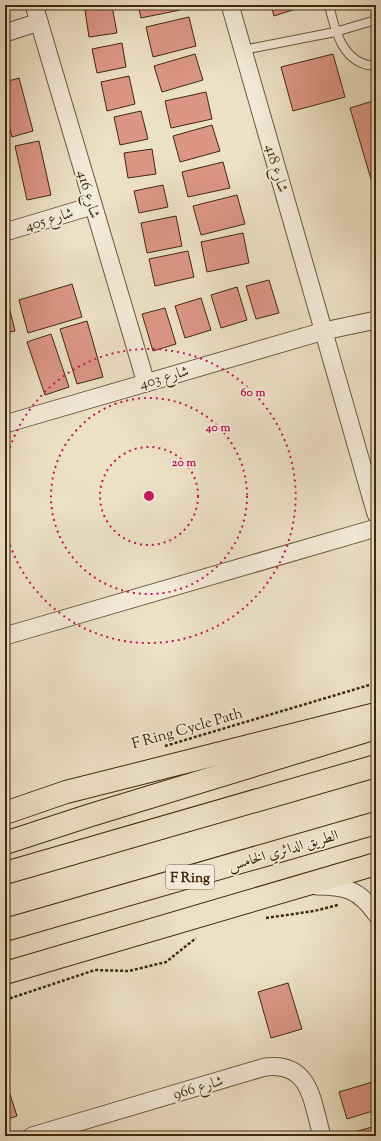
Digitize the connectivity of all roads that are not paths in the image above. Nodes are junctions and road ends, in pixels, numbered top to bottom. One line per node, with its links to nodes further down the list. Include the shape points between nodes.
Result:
1 (34, 5): 5 (street, شارع 416)
2 (230, 5): 8 (street, شارع 418)
3 (328, 5): 6 (lane)
4 (376, 20): 6 (lane)
5 (39, 22): 7 (street); 10 (street, شارع 416)
6 (335, 32): 8 (lane); 9 (lane, via 345,50 357,60)
7 (5, 33)
8 (243, 50): 13 (street, شارع 418)
9 (376, 66)
10 (92, 206): 11 (street, شارع 405); 14 (street, شارع 416)
11 (5, 232)
12 (376, 320): 13 (street, شارع 403)
13 (324, 331): 14 (street, شارع 403); 16 (street, شارع 418)
14 (146, 383): 15 (street, شارع 403)
15 (5, 424)
16 (376, 514)
17 (376, 528): 18 (street)
18 (5, 636)
19 (376, 714): 22 (highway, via 66,792)
20 (376, 728): 24 (highway, via 91,815)
21 (376, 766): 26 (highway)
22 (5, 813)
23 (376, 823): 29 (highway, الطريق الدائري الخامس / F Ring)
24 (5, 844)
25 (376, 864): 27 (highway)
26 (5, 873)
27 (304, 886): 28 (street, via 339,886 352,890 363,898); 30 (highway)
28 (376, 914)
29 (5, 930)
30 (5, 973)
31 (32, 1136): 32 (street, شارع 966, via 275,1066 295,1071 302,1078 308,1087)
32 (322, 1136)

